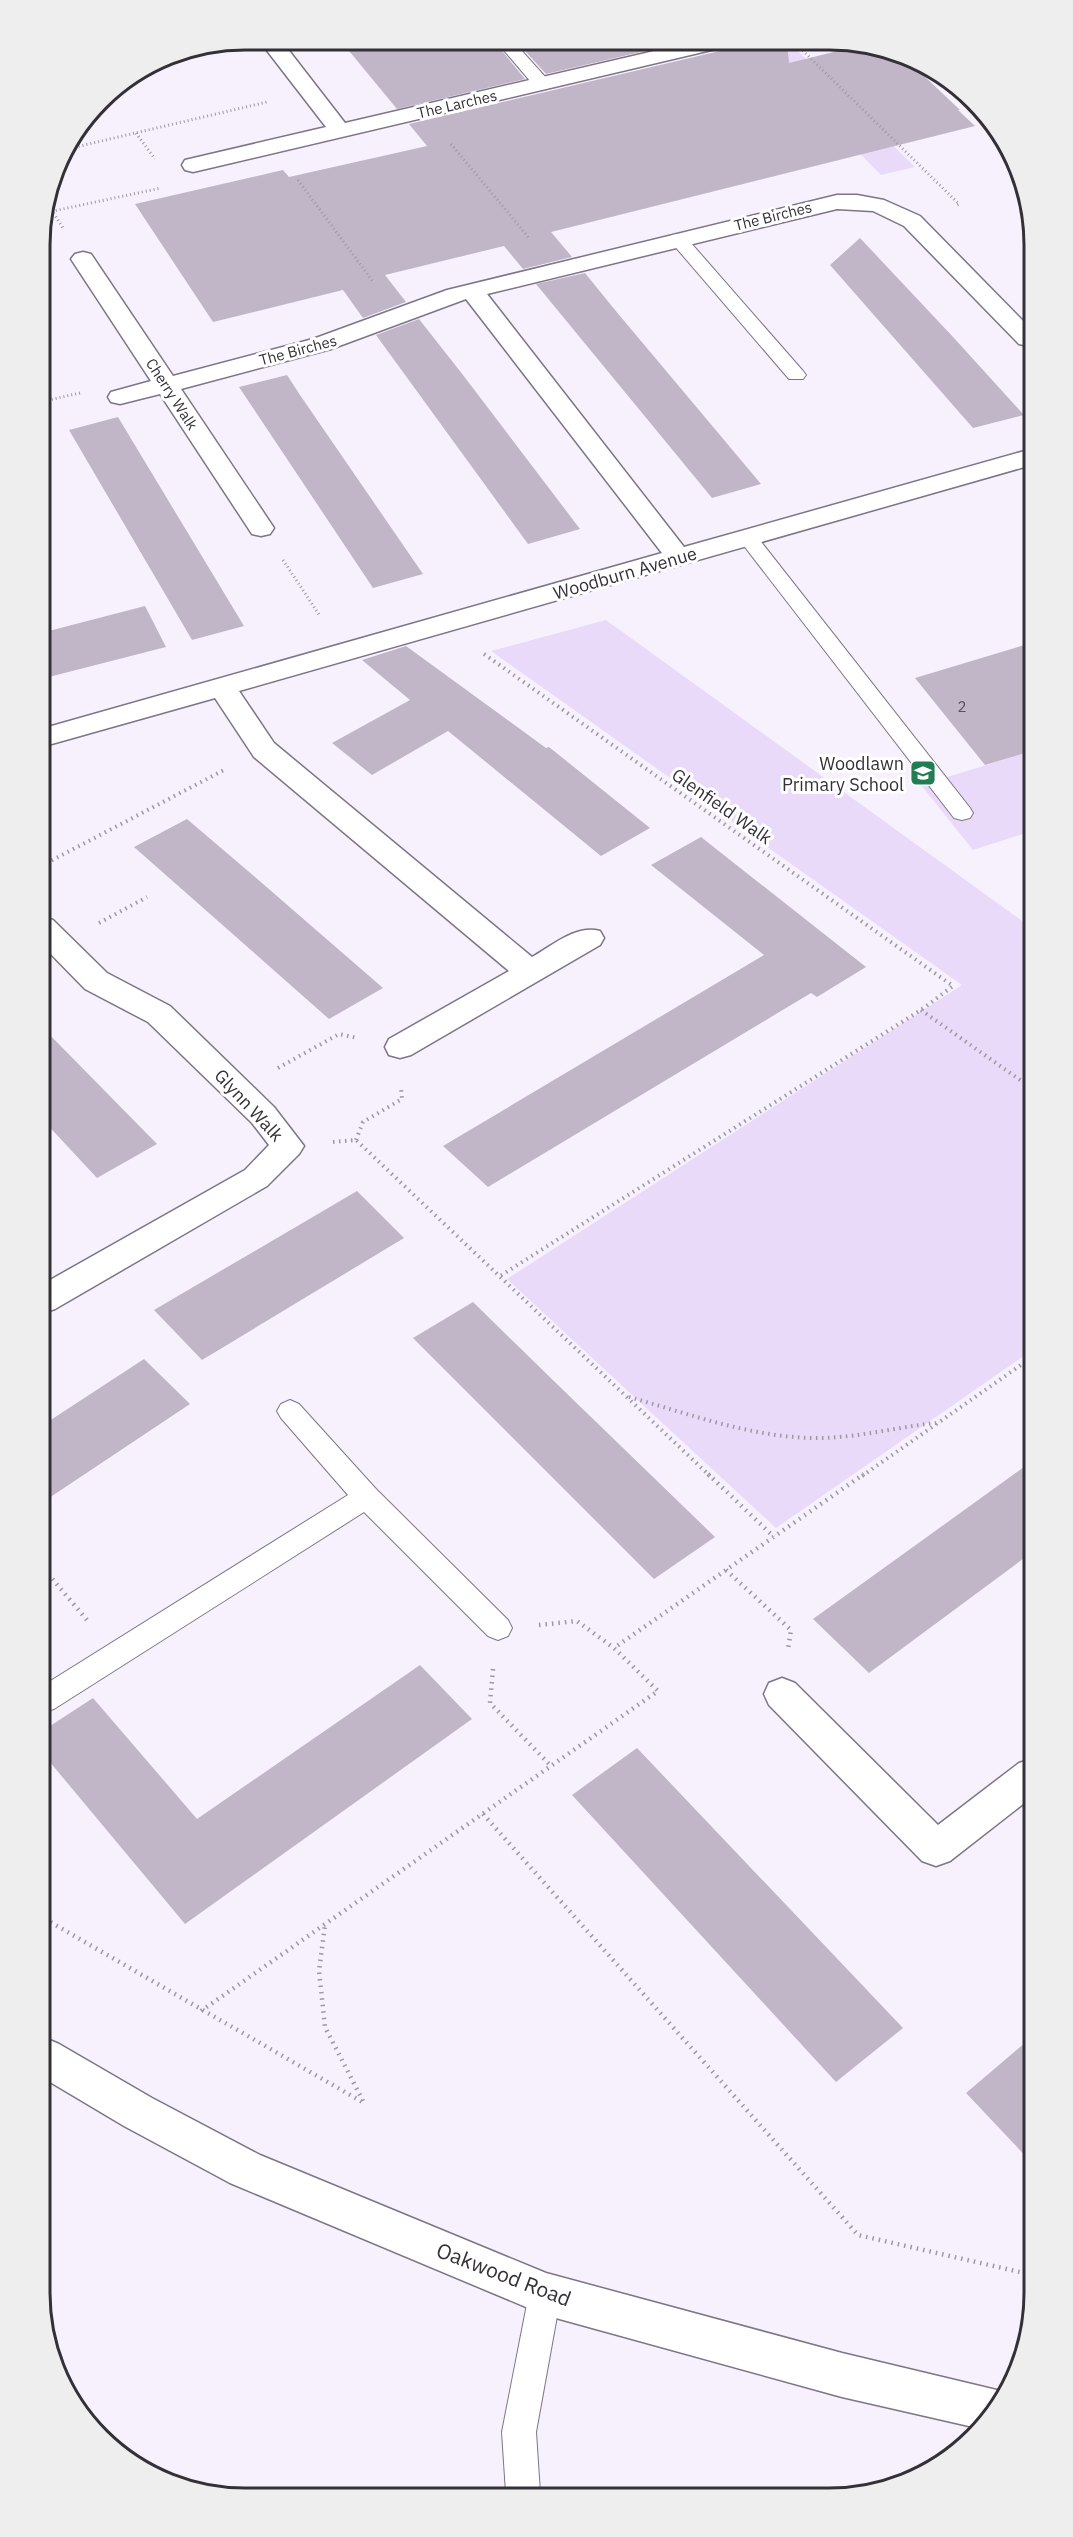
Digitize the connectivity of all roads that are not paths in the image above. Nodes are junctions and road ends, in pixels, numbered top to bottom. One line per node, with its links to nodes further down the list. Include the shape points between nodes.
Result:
1 (278, 50): 5 (street)
2 (512, 50): 4 (lane)
3 (686, 50): 4 (street, The Larches)
4 (542, 84): 5 (street, The Larches)
5 (340, 131): 6 (street, The Larches)
6 (193, 165)
7 (678, 239): 9 (street, The Birches); 10 (street, The Birches, via 837,202 886,207 917,226); 11 (lane)
8 (83, 259): 12 (street, Cherry Walk)
9 (472, 291): 12 (street, The Birches, via 322,344); 17 (street)
10 (1024, 335)
11 (796, 375)
12 (166, 385): 13 (street, The Birches); 15 (street, Cherry Walk)
13 (120, 398)
14 (1024, 460): 16 (street, Woodburn Avenue)
15 (261, 528)
16 (748, 538): 17 (street, Woodburn Avenue); 20 (lane)
17 (679, 558): 18 (street, Woodburn Avenue)
18 (222, 687): 19 (street, Woodburn Avenue); 23 (street, via 264,750)
19 (50, 735)
20 (962, 813)
21 (50, 935): 25 (street, Glynn Walk, via 96,981 159,1014 263,1115 288,1146 256,1178)
22 (590, 938): 23 (street)
23 (530, 972): 24 (street)
24 (400, 1047)
25 (50, 1296)
26 (290, 1411): 27 (lane)
27 (366, 1497): 28 (lane); 30 (lane)
28 (498, 1628)
29 (782, 1694): 31 (street, via 936,1849)
30 (50, 1696)
31 (1023, 1782)
32 (50, 2060): 33 (street, Oakwood Road, via 245,2169)
33 (545, 2294): 34 (street, Oakwood Road, via 842,2375); 35 (lane, via 519,2432)
34 (986, 2408)
35 (523, 2488)

